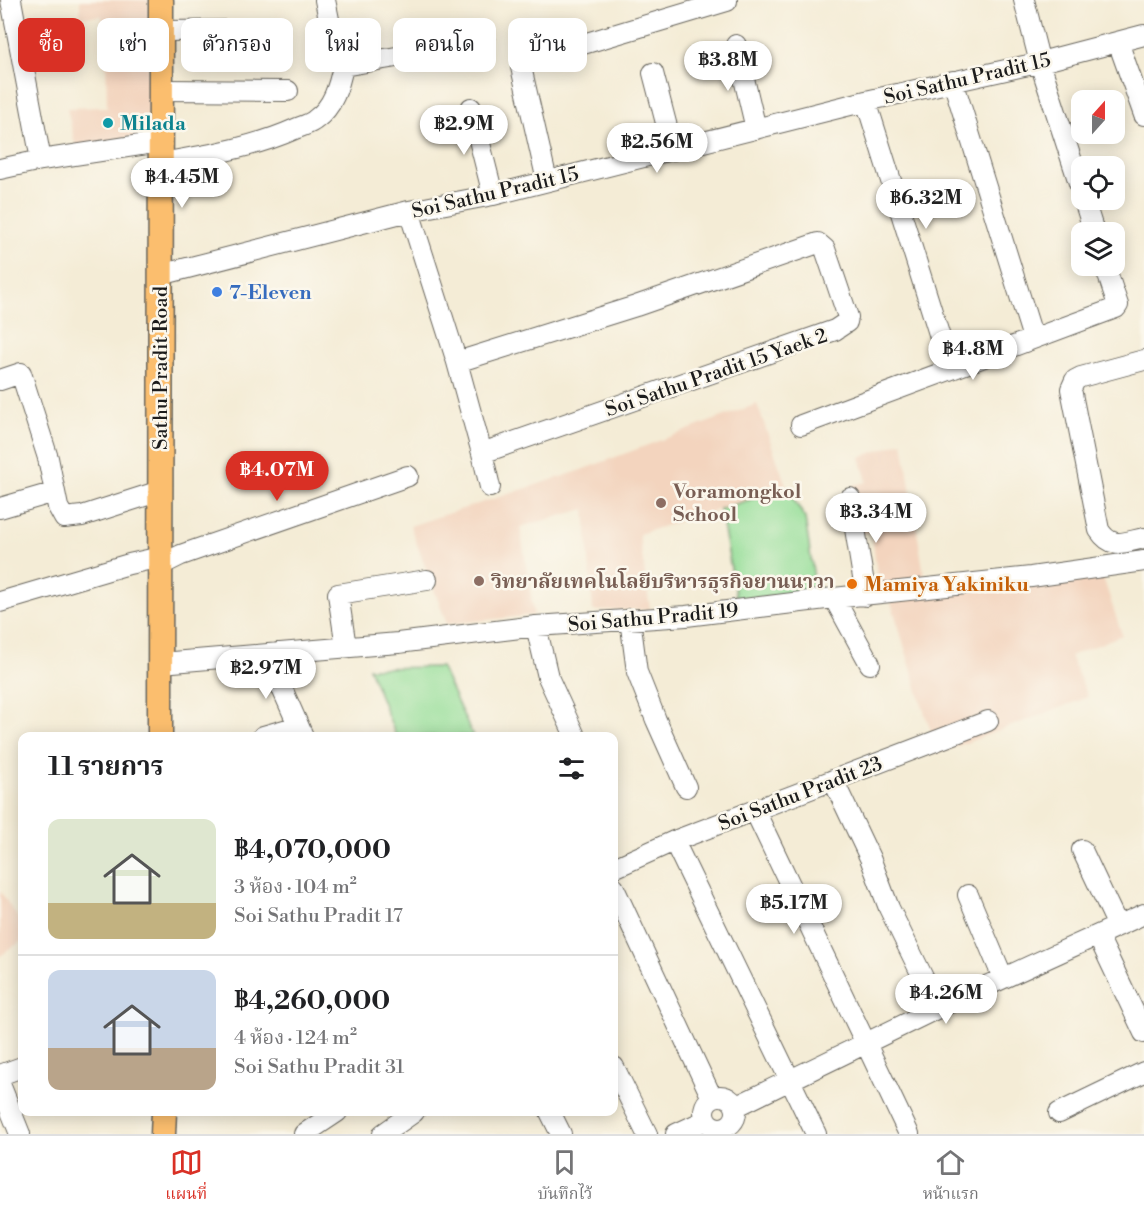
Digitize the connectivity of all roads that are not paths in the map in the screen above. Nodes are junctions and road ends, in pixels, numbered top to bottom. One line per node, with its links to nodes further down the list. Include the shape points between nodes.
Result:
1 (11, 0): 25 (street)
2 (160, 0): 6 (main road, Sathu Pradit Road)
3 (325, 0): 7 (street)
4 (727, 0): 27 (street, via 524,62 521,67)
5 (1024, 0): 11 (street)
6 (160, 18)
7 (329, 18)
8 (1144, 35): 9 (street, Soi Sathu Pradit 15)
9 (1118, 42): 11 (street, Soi Sathu Pradit 15); 20 (street)
10 (736, 45): 21 (street)
11 (1040, 63): 15 (street, Soi Sathu Pradit 15); 24 (street)
12 (160, 72): 16 (main road, Sathu Pradit Road)
13 (342, 72): 23 (street, via 329,106 316,119 274,139)
14 (653, 73): 22 (street)
15 (953, 81): 18 (street, Soi Sathu Pradit 15); 32 (street)
16 (160, 90): 17 (street); 23 (main road, Sathu Pradit Road)
17 (288, 91)
18 (866, 101): 21 (street, Soi Sathu Pradit 15); 35 (street)
19 (471, 108): 28 (street)
20 (1144, 115)
21 (756, 129): 22 (street, Soi Sathu Pradit 15)
22 (673, 150): 27 (street, Soi Sathu Pradit 15)
23 (160, 153): 25 (street); 30 (main road, Sathu Pradit Road)
24 (1071, 158)
25 (41, 160): 26 (street)
26 (0, 169)
27 (547, 181): 28 (street, Soi Sathu Pradit 15)
28 (493, 195): 29 (street, Soi Sathu Pradit 15)
29 (409, 211): 30 (street, Soi Sathu Pradit 15); 34 (street)
30 (160, 274): 41 (main road, Sathu Pradit Road)
31 (1108, 276): 32 (street, via 1116,308)
32 (1033, 338): 35 (street)
33 (1144, 360): 45 (street, via 1081,377 1071,389 1099,530 1109,542 1118,544)
34 (457, 362): 38 (street); 38 (street, Soi Sathu Pradit 15 Yaek 2, via 818,243 825,249 848,316 847,322 836,330)
35 (950, 369): 37 (street)
36 (0, 380): 42 (street, via 21,373)
37 (801, 425)
38 (482, 453): 40 (street)
39 (408, 476): 46 (street)
40 (490, 487)
41 (160, 491): 42 (street, via 64,518); 46 (main road, Sathu Pradit Road)
42 (55, 492): 44 (street)
43 (850, 498): 49 (street)
44 (0, 508)
45 (1144, 538)
46 (161, 561): 51 (street, via 129,564); 56 (main road, Sathu Pradit Road)
47 (1144, 561): 49 (street, Soi Sathu Pradit 19)
48 (427, 580): 54 (street, via 338,594)
49 (866, 596): 50 (street, Soi Sathu Pradit 19)
50 (834, 598): 52 (street, Soi Sathu Pradit 19); 57 (street)
51 (0, 602)
52 (630, 619): 53 (street, Soi Sathu Pradit 19); 63 (street, via 637,672)
53 (537, 626): 54 (street, Soi Sathu Pradit 19); 61 (street, via 548,677)
54 (346, 647): 55 (street, Soi Sathu Pradit 19)
55 (278, 653): 56 (street, Soi Sathu Pradit 19); 59 (street, via 280,684)
56 (161, 663): 60 (main road, Sathu Pradit Road)
57 (870, 664)
58 (988, 721): 62 (street, Soi Sathu Pradit 23)
59 (300, 731)
60 (160, 732)
61 (573, 732)
62 (833, 780): 64 (street, Soi Sathu Pradit 23); 74 (street)
63 (686, 787)
64 (755, 811): 65 (street, Soi Sathu Pradit 23); 76 (street)
65 (674, 841): 67 (street, Soi Sathu Pradit 23); 81 (street)
66 (1082, 850): 71 (street)
67 (618, 866)
68 (968, 895): 73 (street)
69 (618, 897): 83 (street)
70 (1144, 914): 71 (street)
71 (1118, 926): 72 (street)
72 (1098, 936): 73 (street); 75 (street)
73 (1003, 978): 74 (street)
74 (938, 1008): 76 (street)
75 (1144, 1033)
76 (867, 1043): 81 (street); 100 (street)
77 (18, 1068): 79 (street)
78 (1144, 1071): 85 (street)
79 (0, 1075)
80 (618, 1075): 97 (street)
81 (790, 1079): 84 (street); 99 (street)
82 (0, 1084): 92 (street)
83 (712, 1098): 84 (street, via 723,1097); 90 (street, via 705,1106)
84 (735, 1107): 91 (street)
85 (1059, 1113)
86 (164, 1116): 93 (main road)
87 (331, 1116): 94 (street)
88 (408, 1116): 95 (street)
89 (552, 1116): 96 (street)
90 (706, 1120): 91 (street, via 714,1127); 98 (street)
91 (729, 1130)
92 (20, 1134)
93 (163, 1134)
94 (304, 1134)
95 (383, 1134)
96 (561, 1134)
97 (647, 1134)
98 (676, 1134)
99 (816, 1134)
100 (909, 1134)

